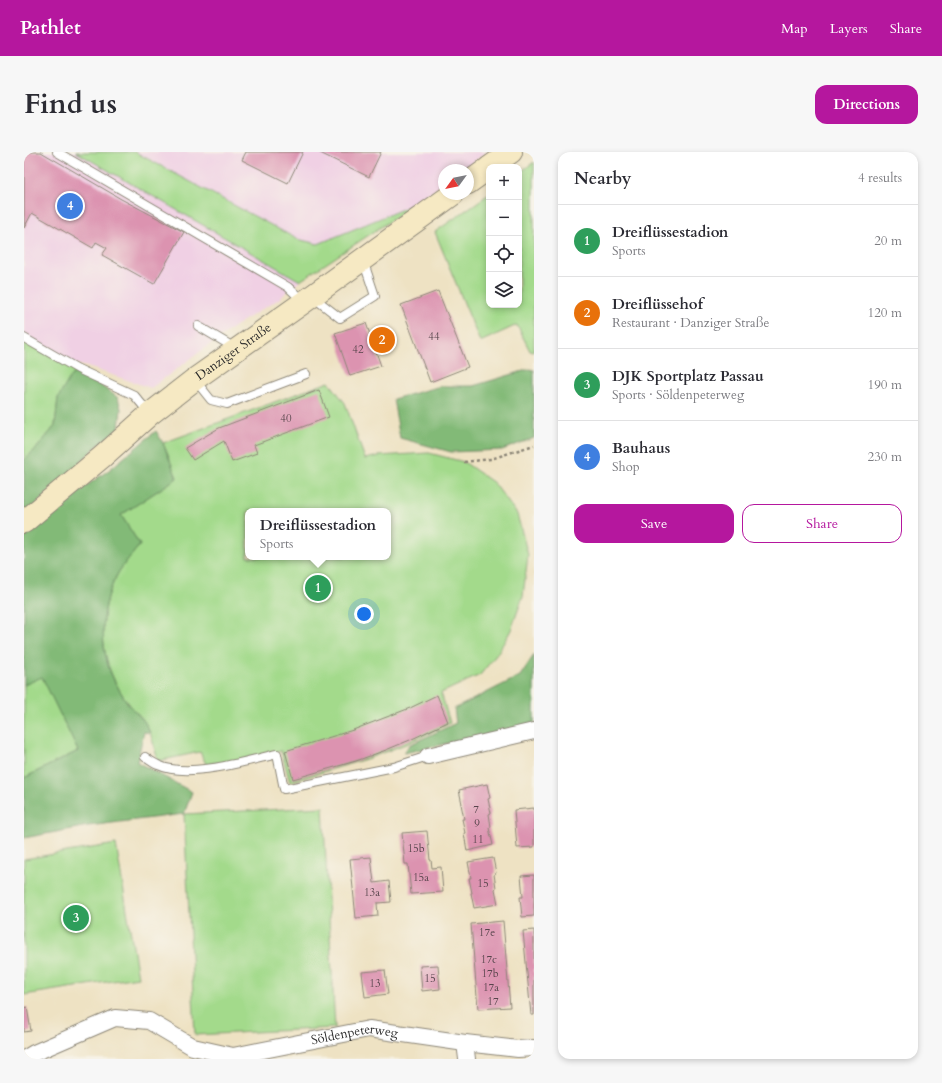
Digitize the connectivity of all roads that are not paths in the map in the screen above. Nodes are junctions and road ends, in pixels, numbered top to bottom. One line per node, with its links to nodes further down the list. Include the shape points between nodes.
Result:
1 (57, 152): 8 (lane)
2 (511, 152): 3 (street)
3 (495, 164)
4 (486, 171): 5 (street)
5 (474, 179)
6 (445, 200): 7 (street, Danziger Straße)
7 (363, 260): 8 (street, Danziger Straße); 8 (lane, via 375,296 340,318)
8 (308, 299): 11 (street, Danziger Straße)
9 (198, 326): 11 (lane)
10 (24, 338): 14 (lane, via 78,369 134,395)
11 (237, 349): 13 (street, Danziger Straße)
12 (306, 374): 13 (lane, via 227,404 211,400)
13 (195, 379): 14 (street, Danziger Straße)
14 (150, 414): 15 (street, Danziger Straße)
15 (24, 522)
16 (534, 731): 17 (street)
17 (428, 756): 18 (lane, via 394,767 284,789 278,754 209,769 177,770 159,766)
18 (145, 757)
19 (534, 1048): 20 (street, Söldenpeterweg)
20 (466, 1051): 21 (street, Söldenpeterweg, via 369,1029 233,1056 193,1047 149,1021 115,1018)
21 (24, 1059)

